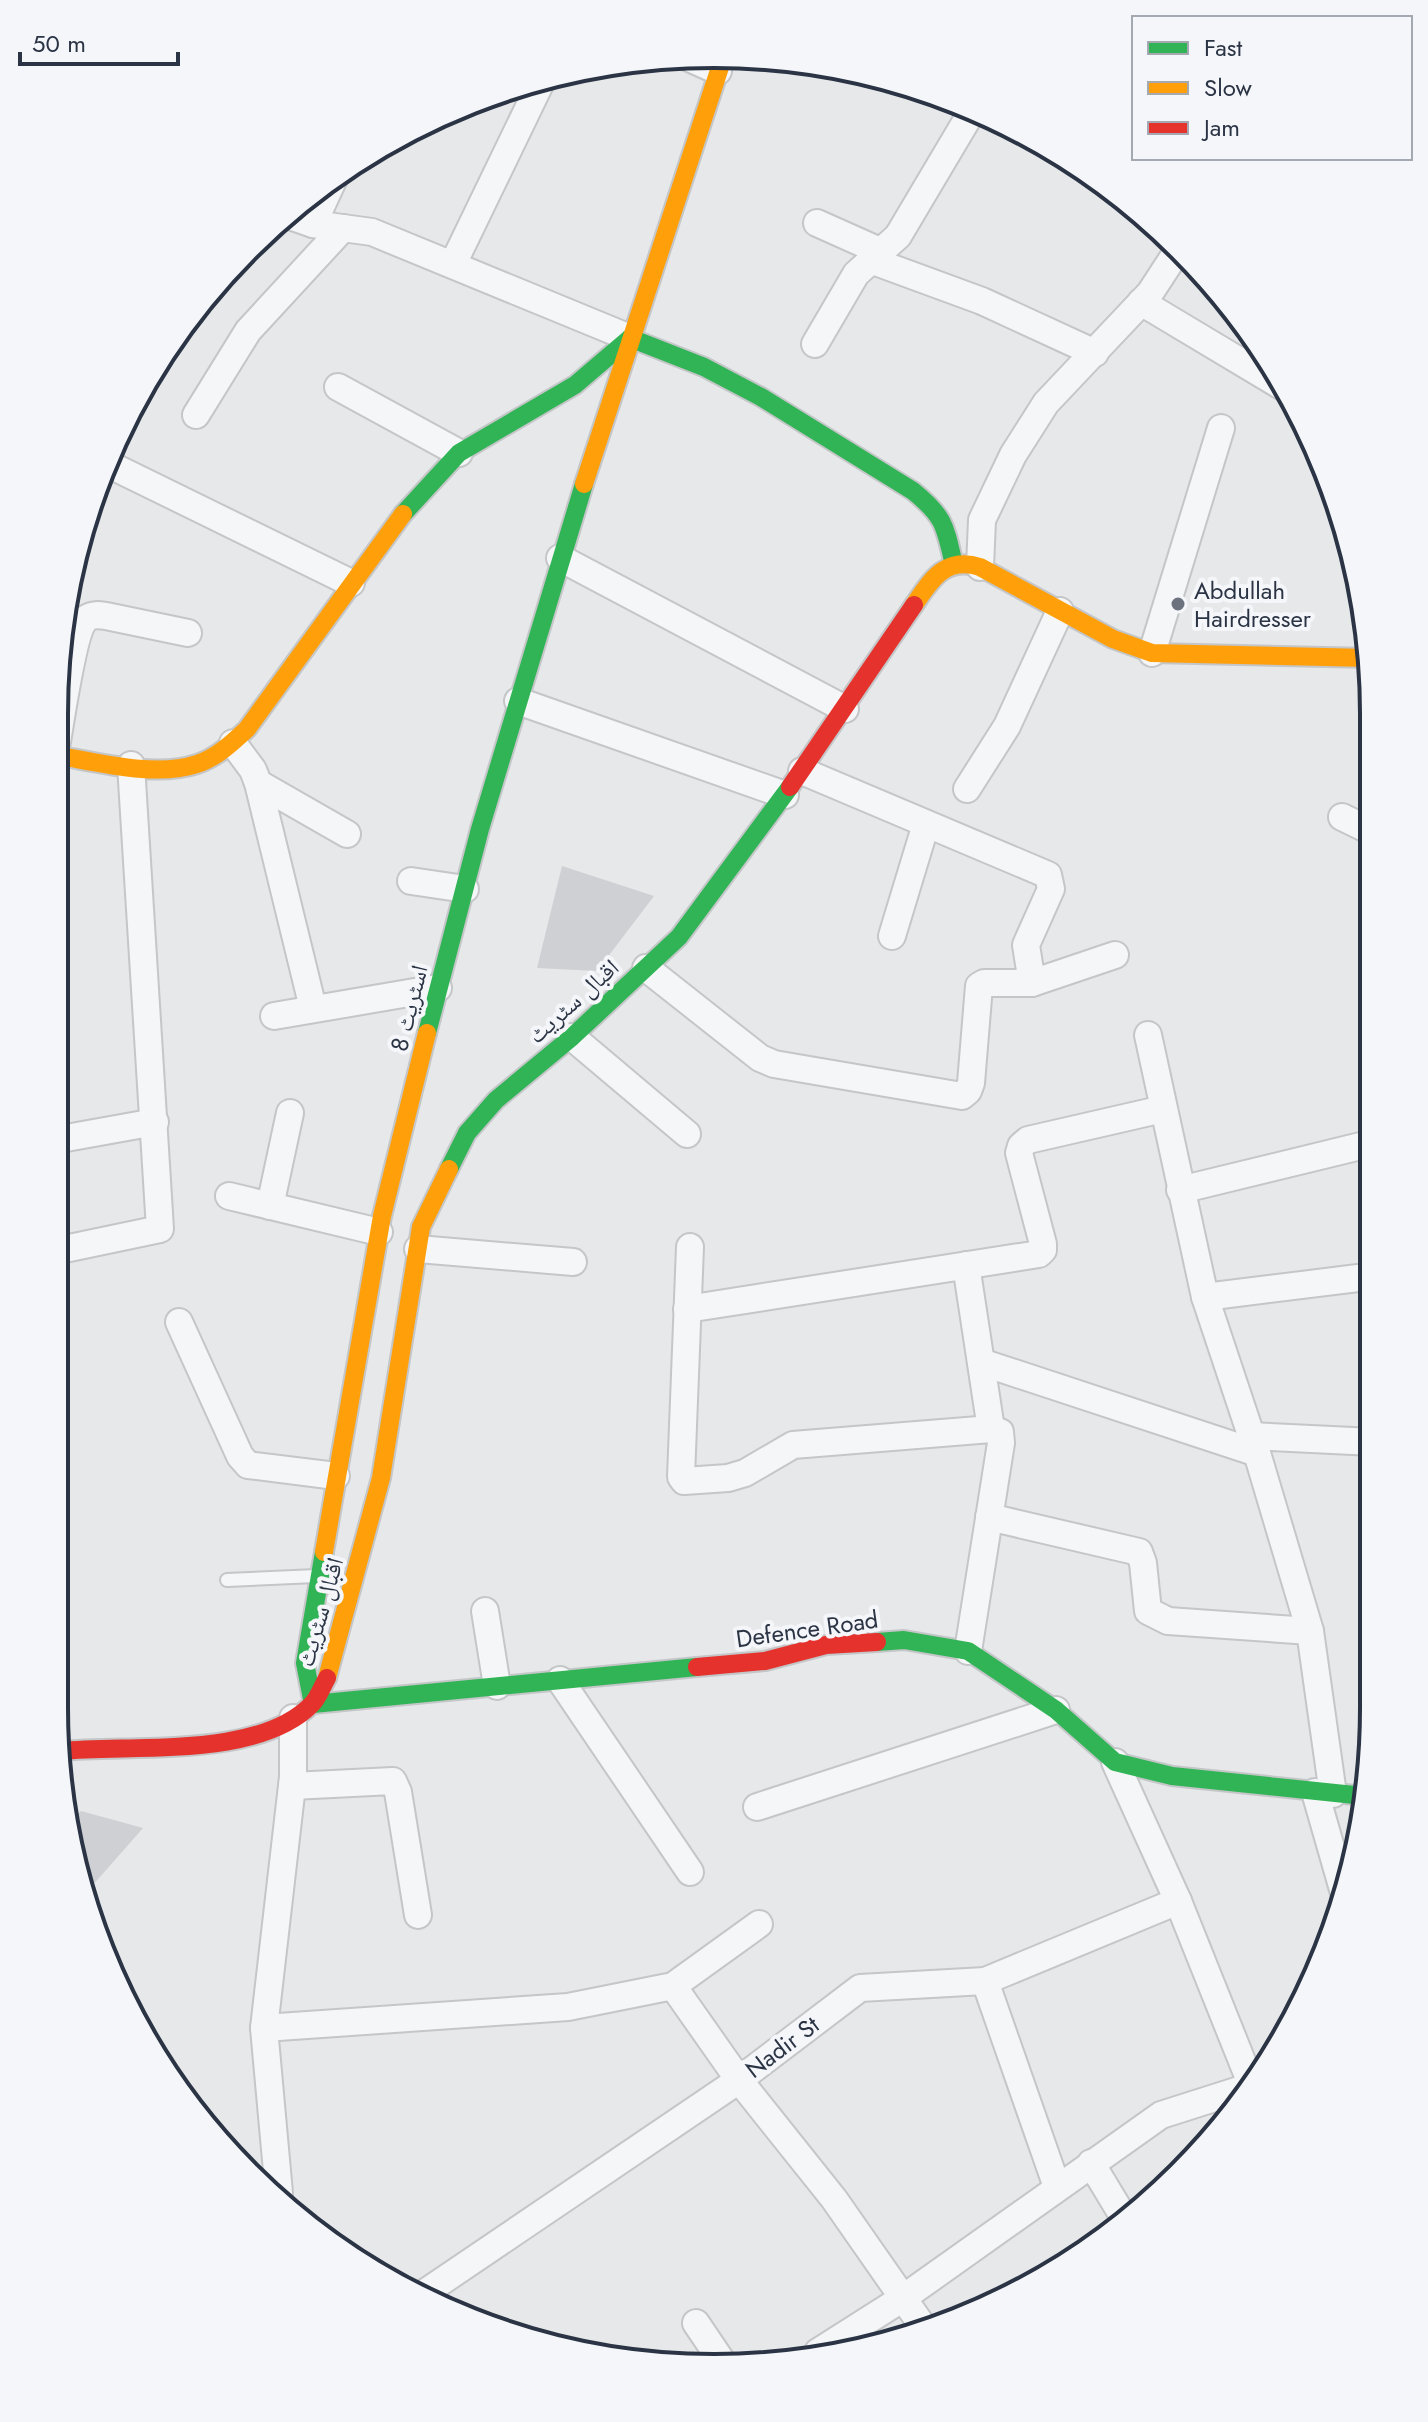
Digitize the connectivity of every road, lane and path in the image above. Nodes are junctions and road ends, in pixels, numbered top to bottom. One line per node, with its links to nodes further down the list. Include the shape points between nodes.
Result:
1 (719, 68): 13 (street, اسٹریٹ 8)
2 (536, 93): 11 (street)
3 (967, 120): 9 (street, via 898,236)
4 (325, 198): 7 (street)
5 (299, 219): 7 (street)
6 (817, 223): 9 (street)
7 (313, 224): 8 (street)
8 (343, 228): 11 (street, via 372,232); 18 (street, via 248,331)
9 (877, 256): 14 (street, via 856,274); 15 (street)
10 (1172, 258): 12 (street)
11 (453, 264): 13 (street)
12 (1141, 302): 15 (street); 16 (street)
13 (630, 338): 20 (street, via 575,385); 22 (street, اسٹریٹ 8); 23 (street, via 761,397 913,491 935,509)
14 (815, 344)
15 (1095, 353): 23 (street, via 1046,403 1013,455)
16 (1263, 375)
17 (338, 387): 20 (street)
18 (196, 415)
19 (1221, 428): 27 (street)
20 (459, 453): 24 (street, via 395,522)
21 (117, 468): 24 (street)
22 (560, 558): 30 (street, اسٹریٹ 8); 31 (street)
23 (967, 566): 25 (street); 31 (street, اقبال سٹریٹ, via 934,575)
24 (351, 583): 32 (street)
25 (1060, 611): 27 (street); 37 (street, via 1007,726)
26 (188, 633): 29 (street, via 106,616 87,618 77,637)
27 (1152, 653): 28 (street)
28 (1357, 658)
29 (69, 681)
30 (518, 701): 38 (street); 44 (street, اسٹریٹ 8)
31 (845, 709): 35 (street, اقبال سٹریٹ)
32 (233, 743): 34 (street, via 193,766); 36 (street)
33 (68, 756): 34 (street)
34 (131, 765): 56 (street)
35 (802, 771): 38 (street, اقبال سٹریٹ); 40 (street)
36 (258, 783): 42 (street); 50 (street)
37 (967, 789)
38 (785, 795): 47 (street, اقبال سٹریٹ, via 679,937)
39 (1342, 817): 41 (street)
40 (926, 824): 45 (street); 48 (street, via 1048,875 1051,889 1026,945)
41 (1360, 826)
42 (347, 834)
43 (411, 881): 44 (street)
44 (465, 889): 49 (street, اسٹریٹ 8)
45 (892, 936)
46 (1115, 955): 48 (street)
47 (646, 968): 48 (street, via 774,1064 962,1096 971,1083 979,986); 53 (street, اقبال سٹریٹ)
48 (1032, 983)
49 (438, 988): 50 (street); 63 (street, اسٹریٹ 8)
50 (313, 1008): 51 (street)
51 (274, 1016)
52 (1148, 1035): 54 (street)
53 (572, 1037): 57 (street); 66 (street, اقبال سٹریٹ, via 496,1100 467,1133 421,1227)
54 (1163, 1109): 60 (street); 68 (street, via 1028,1140 1019,1153 1043,1250)
55 (290, 1113): 62 (street)
56 (155, 1122): 58 (street); 65 (street, via 160,1229)
57 (687, 1134)
58 (68, 1138)
59 (1360, 1146): 60 (street)
60 (1180, 1190): 70 (street)
61 (229, 1196): 62 (street)
62 (270, 1206): 63 (street)
63 (379, 1232): 77 (street, اسٹریٹ 8)
64 (690, 1247): 71 (street)
65 (68, 1248)
66 (418, 1249): 67 (street); 87 (street, اقبال سٹریٹ, via 381,1478 330,1672)
67 (573, 1262)
68 (966, 1265): 71 (street); 73 (street)
69 (1358, 1278): 70 (street)
70 (1205, 1297): 76 (street)
71 (687, 1309): 74 (street, via 684,1481 745,1473 793,1445)
72 (179, 1322): 77 (street, via 248,1465)
73 (981, 1362): 74 (street); 76 (street)
74 (991, 1429): 78 (street, via 1000,1432 1001,1443)
75 (1360, 1442): 76 (street)
76 (1254, 1445): 82 (street)
77 (336, 1476): 79 (street, اسٹریٹ 8)
78 (989, 1517): 82 (street, via 1139,1552 1148,1611 1168,1621); 83 (street)
79 (319, 1576): 80 (lane); 87 (street, اسٹریٹ 8)
80 (227, 1580)
81 (485, 1611): 85 (street)
82 (1310, 1631): 91 (street)
83 (968, 1651): 84 (street, Defence Road, via 904,1640 826,1645 765,1661); 86 (street, Defence Road)
84 (560, 1680): 85 (street, Defence Road); 95 (street)
85 (497, 1686): 87 (street, Defence Road)
86 (1056, 1710): 89 (street, Defence Road); 93 (street)
87 (303, 1711): 88 (street, via 252,1737 199,1745); 90 (street)
88 (69, 1750)
89 (1115, 1762): 91 (street, Defence Road, via 1172,1776); 96 (street)
90 (292, 1786): 97 (street, via 393,1781); 101 (street)
91 (1324, 1793): 92 (street, Defence Road); 94 (street)
92 (1354, 1795)
93 (757, 1807)
94 (1339, 1870)
95 (690, 1872)
96 (1178, 1901): 99 (street, Nadir St); 102 (street)
97 (418, 1915)
98 (759, 1924): 100 (street)
99 (985, 1981): 103 (street, Nadir St, via 860,1988); 107 (street)
100 (673, 1986): 101 (street, via 568,2007); 103 (street)
101 (264, 2028): 106 (street)
102 (1247, 2073)
103 (739, 2080): 109 (street, Nadir St); 110 (street, via 834,2199)
104 (1233, 2092): 105 (street, via 1161,2115)
105 (1091, 2163): 107 (street); 108 (street)
106 (278, 2185)
107 (1057, 2187): 110 (street)
108 (1120, 2211)
109 (431, 2288)
110 (903, 2298): 111 (street); 113 (street)
111 (919, 2321)
112 (696, 2323): 114 (street)
113 (832, 2343)
114 (717, 2354)

